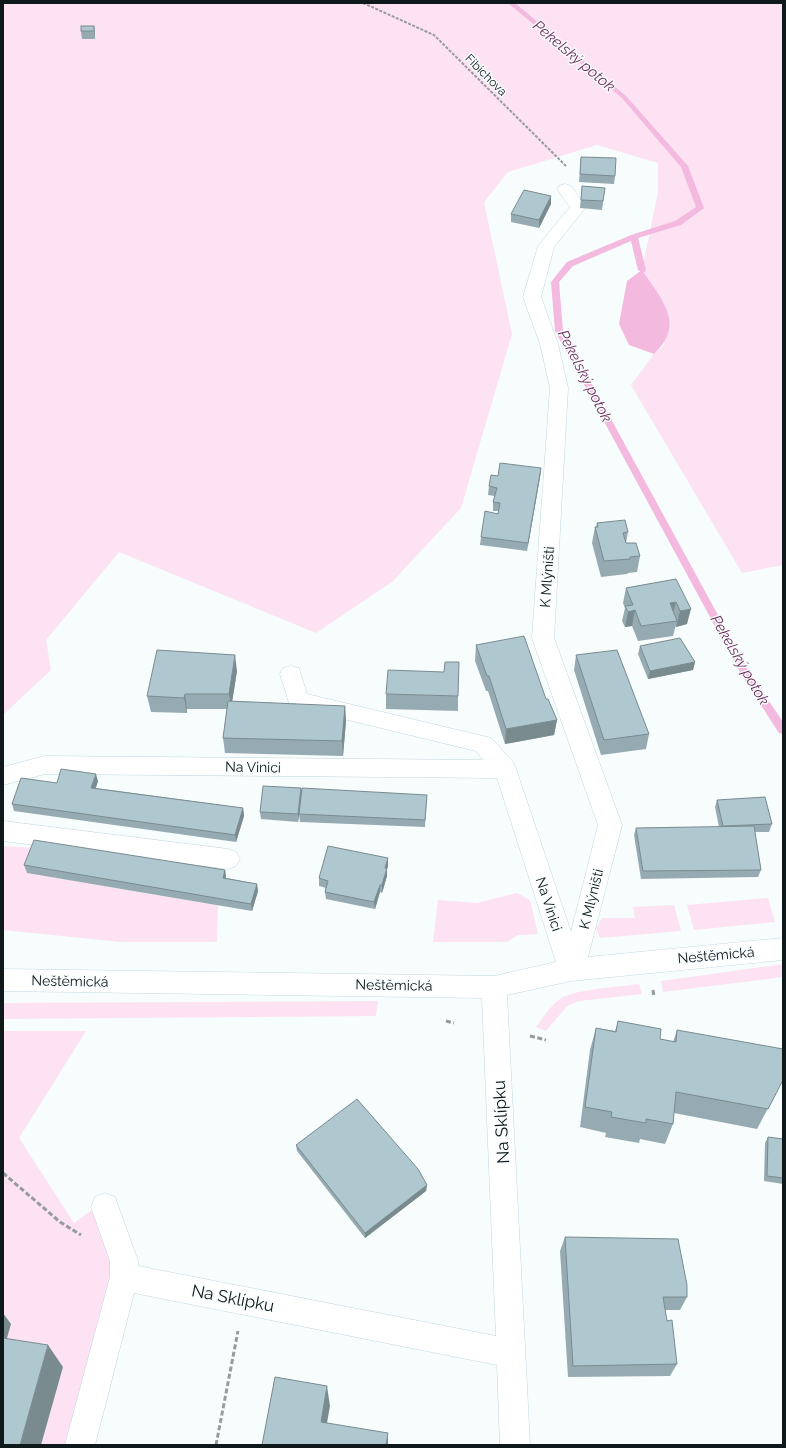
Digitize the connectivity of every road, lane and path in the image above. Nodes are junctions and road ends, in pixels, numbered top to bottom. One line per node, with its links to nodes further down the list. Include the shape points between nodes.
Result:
1 (363, 3): 2 (path, Fibichova, via 434,35 566,166)
2 (565, 189): 9 (street, K Mlýništi, via 578,207 546,246 532,297 549,344 559,388 543,638 610,825)
3 (291, 674): 4 (street, Na Vinici, via 298,700 483,744)
4 (505, 769): 5 (street, Na Vinici, via 45,764); 9 (street, Na Vinici)
5 (3, 776)
6 (3, 831): 7 (street)
7 (228, 858)
8 (783, 949): 9 (street, Neštěmická)
9 (571, 970): 11 (street, Neštěmická)
10 (3, 980): 11 (street, Neštěmická)
11 (494, 986): 20 (street, Na Sklípku)
12 (446, 1022): 13 (path)
13 (454, 1023)
14 (530, 1036): 15 (path)
15 (546, 1040)
16 (3, 1173): 18 (path, via 60,1222)
17 (105, 1207): 18 (street)
18 (124, 1269): 19 (street, Na Sklípku); 21 (street)
19 (244, 1301): 20 (street, Na Sklípku); 22 (path)
20 (512, 1354): 23 (street, Na Sklípku)
21 (80, 1445)
22 (216, 1445)
23 (515, 1445)

